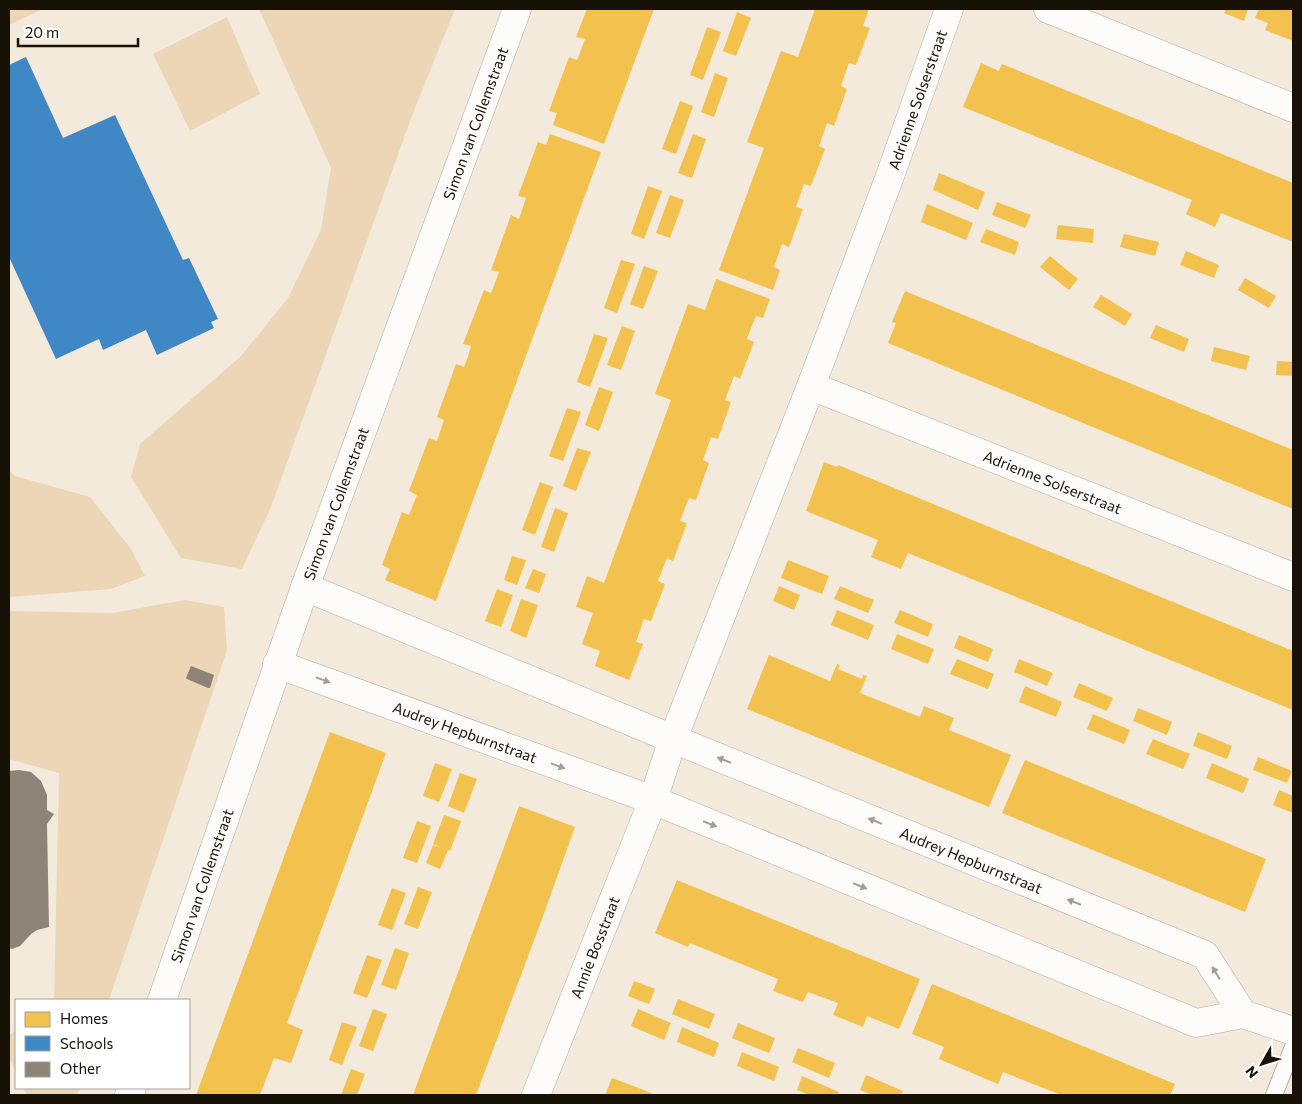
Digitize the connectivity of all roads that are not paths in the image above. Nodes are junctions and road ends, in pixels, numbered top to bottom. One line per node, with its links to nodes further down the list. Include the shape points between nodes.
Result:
1 (517, 9): 7 (street, Simon van Collemstraat)
2 (949, 9): 5 (street, Adrienne Solserstraat)
3 (1048, 9): 4 (street)
4 (1293, 108)
5 (811, 386): 6 (street, Adrienne Solserstraat); 9 (street, Adrienne Solserstraat)
6 (1293, 577)
7 (305, 587): 8 (street, Simon van Collemstraat); 9 (street, Audrey Hepburnstraat)
8 (278, 664): 10 (street, Audrey Hepburnstraat, one-way to 10); 11 (street, Simon van Collemstraat)
9 (673, 740): 10 (street); 12 (street, Audrey Hepburnstraat, one-way to 9, via 1205,955)
10 (652, 800): 12 (street, Audrey Hepburnstraat, one-way to 12, via 1196,1023); 15 (street, Annie Bosstraat)
11 (162, 999)
12 (1242, 1014): 13 (street, Audrey Hepburnstraat)
13 (1293, 1031)
14 (1293, 1047): 16 (lane)
15 (536, 1095)
16 (1274, 1095)

